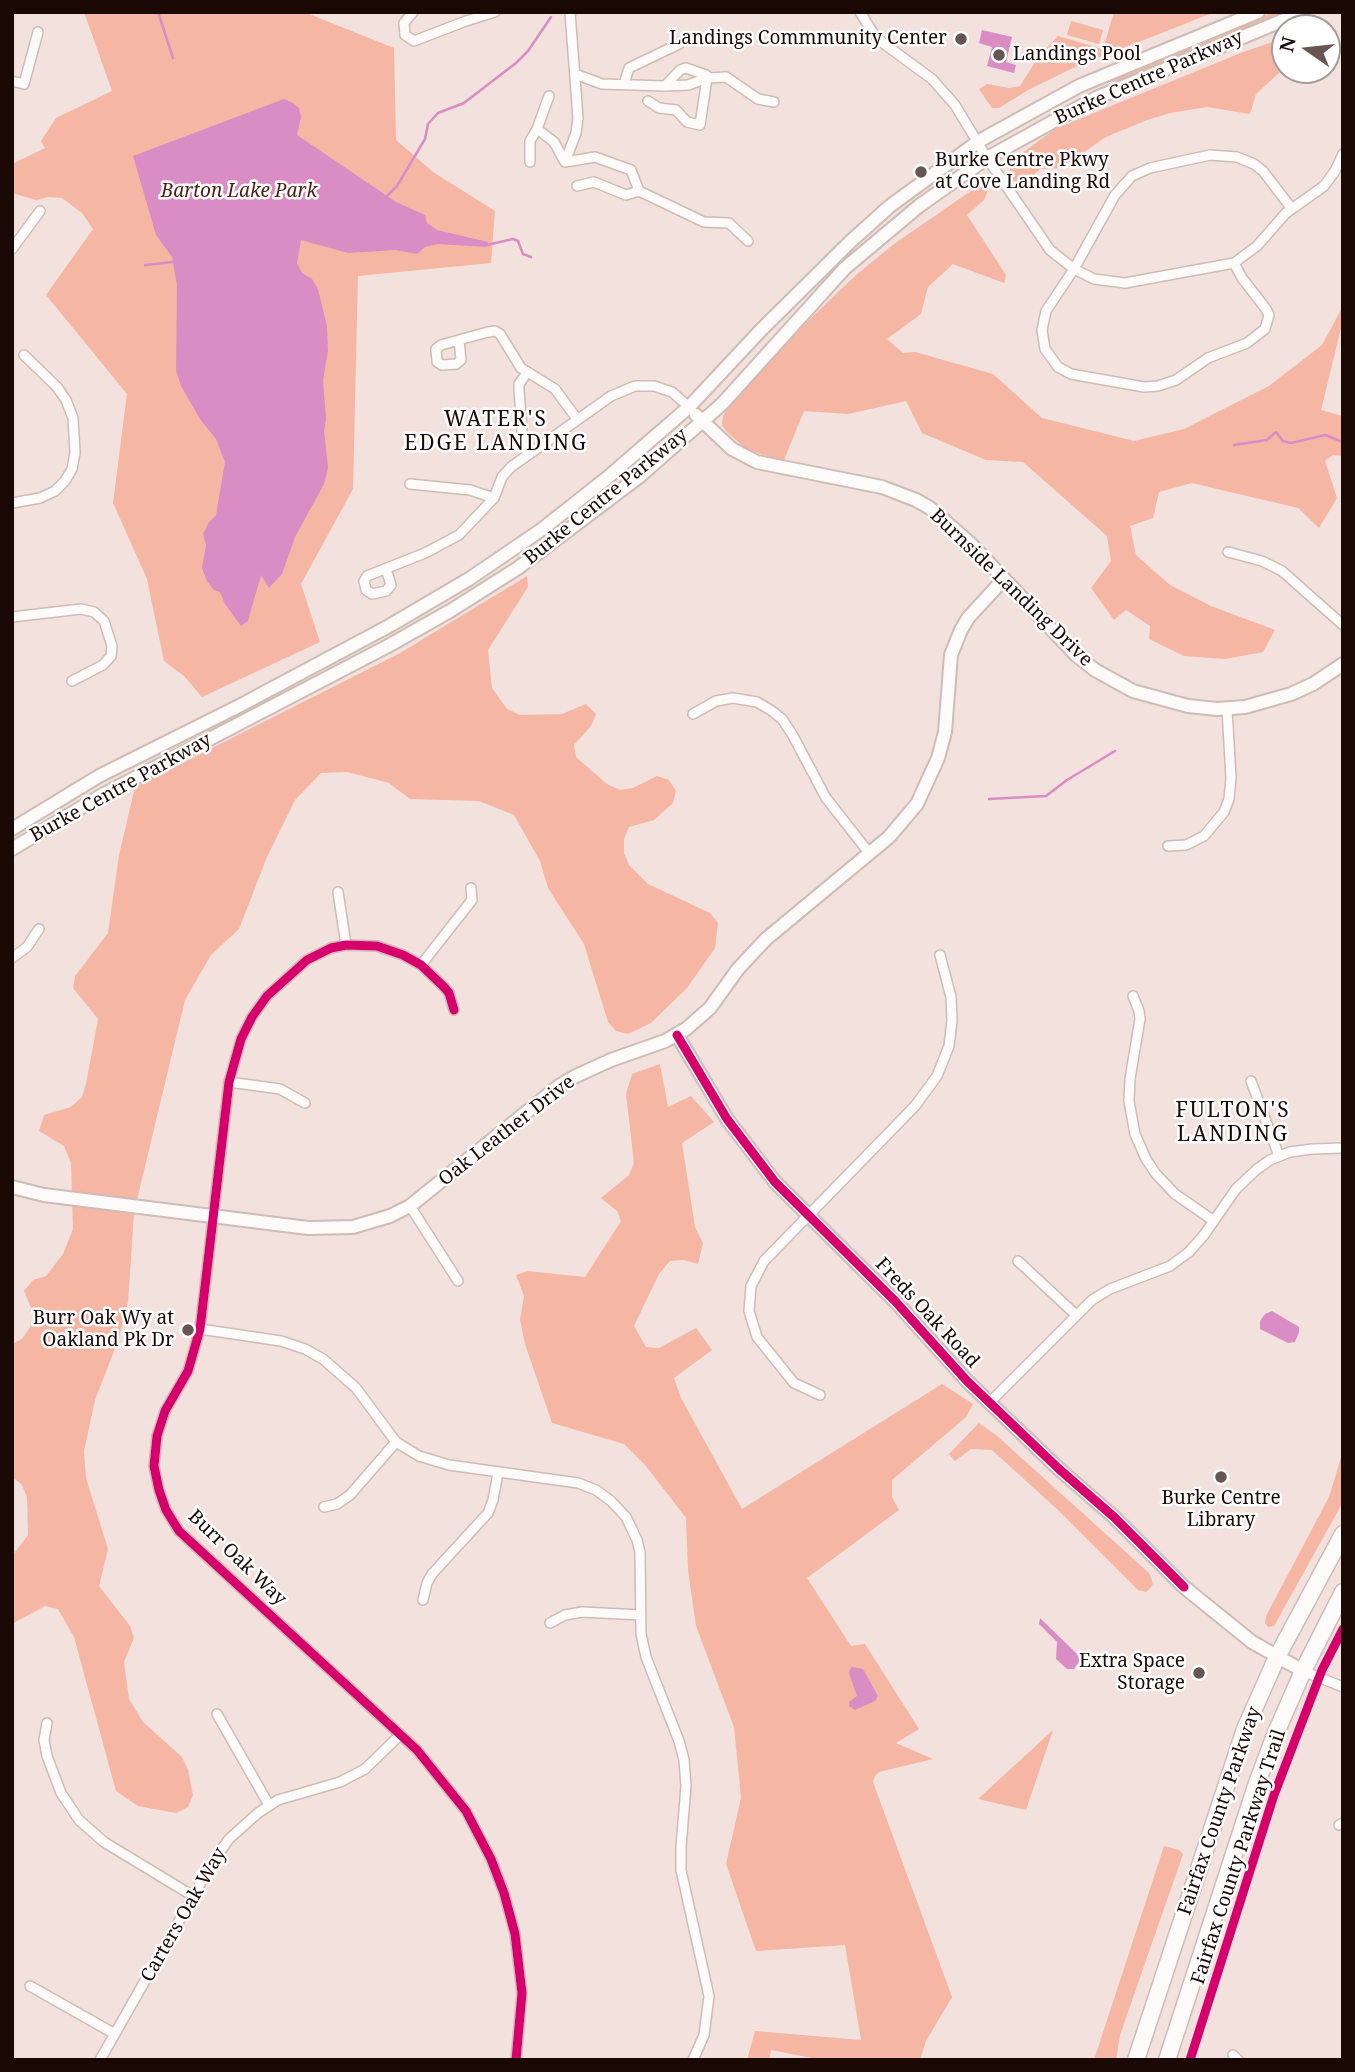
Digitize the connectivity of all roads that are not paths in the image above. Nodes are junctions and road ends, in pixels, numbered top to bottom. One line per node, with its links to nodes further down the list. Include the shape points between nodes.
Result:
1 (413, 12): 8 (street, via 404,23 405,36 414,41)
2 (455, 12): 8 (street)
3 (495, 12): 8 (street)
4 (570, 12): 11 (street)
5 (860, 12): 20 (street, via 883,43 942,89)
6 (1258, 12): 20 (main road, Burke Centre Parkway, via 1091,81)
7 (1303, 12): 22 (main road, Burke Centre Parkway, via 1096,98)
8 (466, 21)
9 (38, 32): 13 (street, via 24,84)
10 (679, 44): 14 (street, via 629,68)
11 (575, 74): 14 (street, via 602,84); 24 (street, via 578,118)
12 (707, 78): 15 (street); 15 (street, via 686,68); 17 (street, via 699,125 687,122 676,110); 18 (street, via 726,77 758,99)
13 (12, 81)
14 (624, 84): 15 (street)
15 (665, 86)
16 (549, 96): 19 (street)
17 (648, 101)
18 (774, 102)
19 (537, 129): 23 (street, via 530,141); 24 (street, via 554,142)
20 (979, 141): 22 (street); 36 (main road, Burke Centre Parkway, via 890,206 851,241)
21 (1343, 154): 27 (street, via 1324,186)
22 (987, 158): 32 (street, via 1050,250); 38 (main road, Burke Centre Parkway, via 919,206 845,268)
23 (530, 162)
24 (565, 162): 26 (street, via 594,158 631,170)
25 (577, 186): 26 (street, via 594,182 626,195)
26 (639, 191): 29 (street, via 705,222 729,223)
27 (1292, 209): 31 (street); 32 (street, via 1263,172 1237,157 1210,155 1150,168 1118,189)
28 (40, 211): 30 (street)
29 (748, 241)
30 (12, 249)
31 (1234, 263): 32 (street, via 1125,283 1094,279); 32 (street, via 1269,315 1265,329 1177,380 1152,387 1071,374 1048,355 1042,338 1043,319)
32 (1074, 269)
33 (459, 340): 35 (street, via 495,331)
34 (24, 355): 42 (street, via 66,400 73,418 75,453 72,468 55,491)
35 (526, 374): 37 (street, via 555,389); 39 (street, via 519,390 523,444)
36 (689, 407): 37 (street, via 672,392 644,385 611,396); 38 (main road, Burnside Landing Drive); 52 (main road, Burke Centre Parkway, via 541,530 469,579 323,662 99,776)
37 (576, 419): 39 (street)
38 (702, 421): 45 (main road, Burnside Landing Drive, via 732,449 757,462 882,487 916,499 944,519); 54 (main road, Burke Centre Parkway, via 640,476 481,592 319,683 104,793)
39 (529, 454): 41 (street, via 507,470)
40 (410, 484): 41 (street, via 470,490)
41 (494, 498): 44 (street, via 453,539)
42 (12, 502)
43 (1228, 552): 47 (street, via 1282,571)
44 (386, 569)
45 (1003, 580): 50 (main road, Burnside Landing Drive, via 1076,655 1120,685 1169,702); 55 (main road, Oak Leather Drive, via 968,618 955,643 945,732 928,784 903,822)
46 (12, 617): 49 (street, via 81,609 104,621 111,656)
47 (1343, 625)
48 (1343, 664): 50 (main road, Burnside Landing Drive, via 1291,694)
49 (72, 681)
50 (1227, 709): 53 (street, via 1231,778 1224,812 1212,829 1194,842)
51 (693, 714): 55 (street, via 716,701 733,698 757,702 772,711 792,734 831,805)
52 (12, 829)
53 (1168, 846)
54 (12, 849)
55 (870, 854): 65 (main road, Oak Leather Drive, via 766,939 710,1008)
56 (471, 888): 62 (street, via 472,900)
57 (338, 892): 59 (street)
58 (38, 929): 61 (street, via 27,947)
59 (346, 945): 62 (street, Burr Oak Way, via 390,949); 67 (street, Burr Oak Way, via 307,960 267,996 241,1039)
60 (940, 956): 73 (street, via 951,996 952,1021 949,1046 937,1076 915,1106)
61 (12, 958)
62 (421, 965): 64 (street, Burr Oak Way, via 449,993)
63 (1133, 996): 75 (street, via 1140,1019 1129,1090 1135,1134 1156,1174 1175,1194)
64 (454, 1010)
65 (677, 1035): 72 (main road, Oak Leather Drive, via 559,1086); 73 (main road, Freds Oak Road, via 749,1151)
66 (1251, 1081): 70 (street)
67 (229, 1082): 68 (street, via 280,1089); 74 (street, Burr Oak Way)
68 (305, 1103)
69 (1343, 1148): 70 (street)
70 (1279, 1156): 75 (street, via 1245,1179)
71 (12, 1187): 74 (main road, Oak Leather Drive)
72 (410, 1206): 74 (main road, Oak Leather Drive, via 369,1224 337,1229); 77 (street)
73 (808, 1215): 80 (street, via 756,1273 749,1311 757,1336 782,1368 794,1382); 81 (main road, Freds Oak Road)
74 (212, 1216): 79 (street, Burr Oak Way)
75 (1214, 1221): 78 (street, via 1178,1261 1110,1289)
76 (1018, 1261): 78 (street)
77 (458, 1281)
78 (1075, 1314): 81 (street)
79 (200, 1329): 82 (street, via 281,1341 323,1359 356,1388); 95 (street, Burr Oak Way, via 188,1371 165,1411 157,1436 156,1477 166,1510 191,1543)
80 (820, 1395)
81 (989, 1403): 90 (main road, Freds Oak Road, via 1184,1587)
82 (396, 1442): 83 (street, via 433,1461); 84 (street, via 350,1495)
83 (498, 1473): 87 (street, via 488,1513 432,1574); 88 (street, via 578,1483 617,1507 632,1527 640,1552)
84 (324, 1507)
85 (1343, 1534): 90 (highway, Fairfax County Parkway)
86 (1343, 1592): 91 (highway, Fairfax County Parkway)
87 (423, 1600)
88 (641, 1615): 89 (street, via 582,1612); 102 (street, via 646,1657 684,1760 681,1870 709,1996 704,2035)
89 (550, 1623)
90 (1277, 1657): 91 (main road, Freds Oak Road); 103 (highway, Fairfax County Parkway, via 1227,1779)
91 (1303, 1671): 92 (street, Freds Oak Road); 104 (highway, Fairfax County Parkway, via 1257,1783)
92 (1343, 1687)
93 (217, 1714): 96 (street)
94 (47, 1723): 97 (street, via 47,1756 61,1793 79,1820 104,1842)
95 (400, 1735): 96 (street, Carters Oak Way, via 354,1776); 101 (street, Burr Oak Way, via 432,1766 467,1811 504,1893 515,1934 522,1993)
96 (270, 1805): 97 (street, Carters Oak Way, via 229,1839)
97 (192, 1896): 99 (street, Carters Oak Way)
98 (30, 1986): 99 (street)
99 (115, 2034): 100 (street, Carters Oak Way)
100 (100, 2060)
101 (516, 2060)
102 (693, 2060)
103 (1136, 2060)
104 (1169, 2060)

